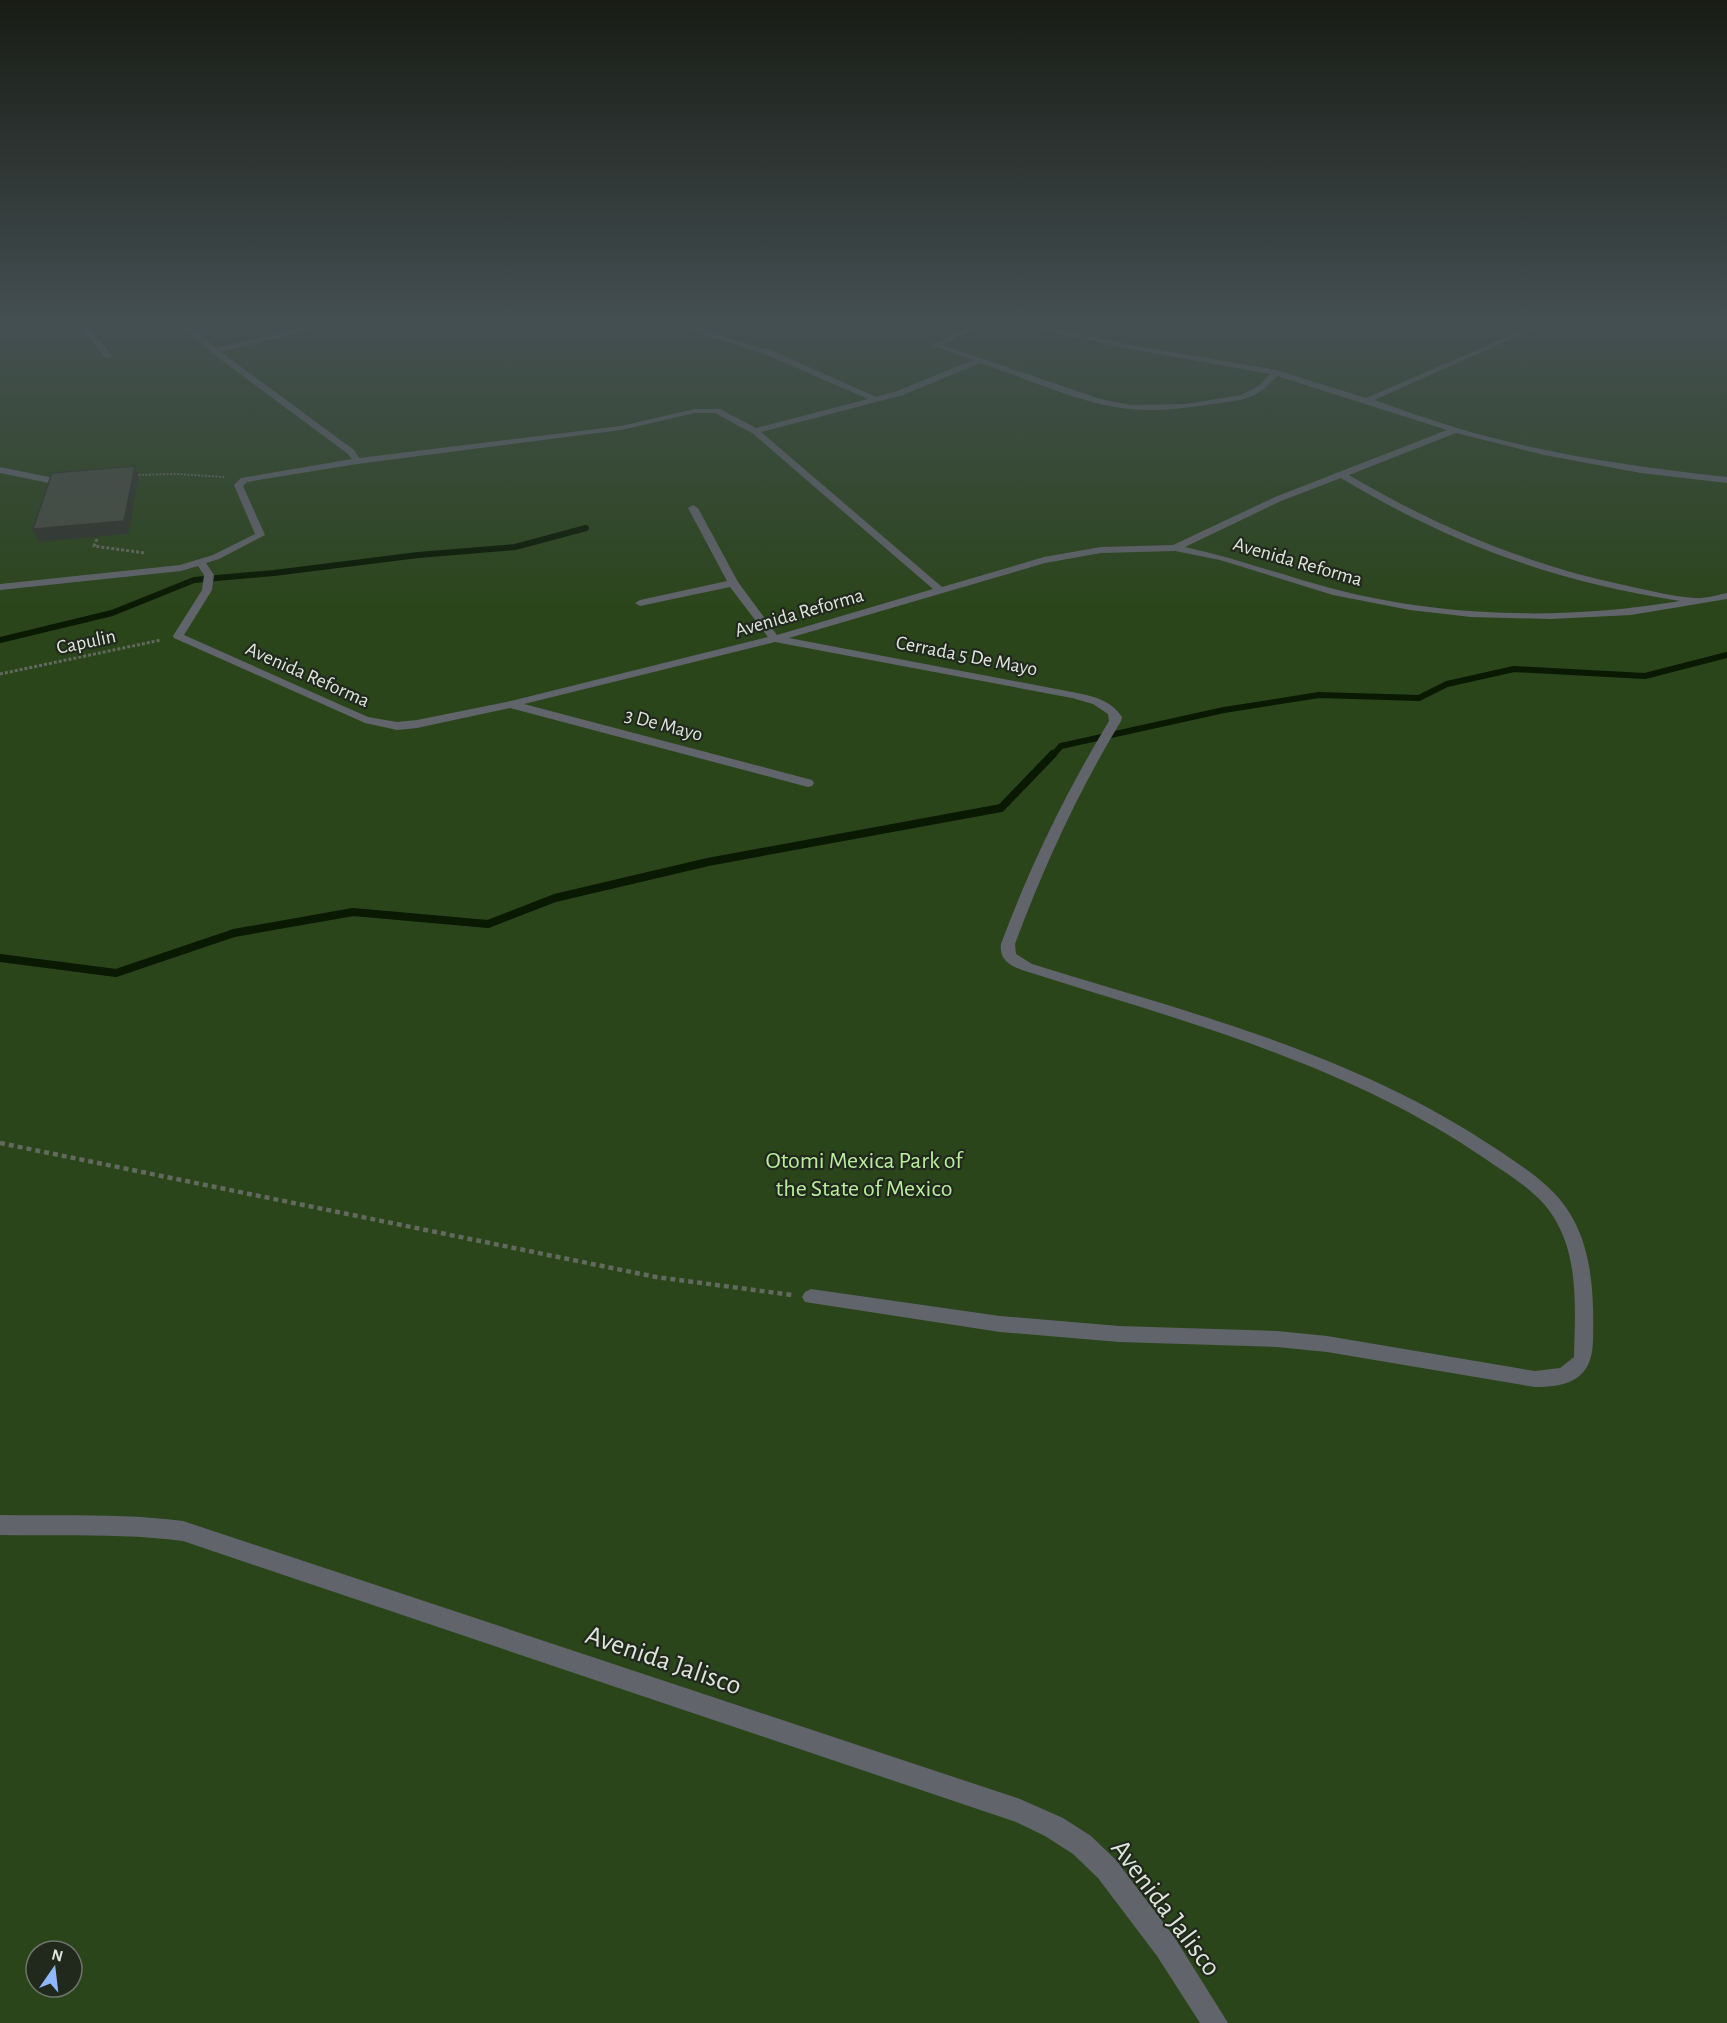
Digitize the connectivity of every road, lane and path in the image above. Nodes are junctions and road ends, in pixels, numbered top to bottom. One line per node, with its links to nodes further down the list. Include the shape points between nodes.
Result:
1 (306, 418): 8 (street, via 351,452)
2 (663, 418): 8 (street, via 621,428)
3 (732, 418): 7 (street)
4 (805, 418): 7 (street)
5 (1421, 418): 6 (street)
6 (1455, 430): 10 (street); 13 (street, via 1580,460)
7 (755, 431): 20 (street)
8 (357, 461): 12 (street)
9 (0, 470): 14 (street)
10 (1343, 475): 16 (street, via 1278,499); 22 (street, via 1416,518 1503,556 1606,586)
11 (130, 476): 12 (path, via 200,474)
12 (244, 480): 17 (street, via 238,485 260,536)
13 (1727, 480)
14 (54, 481)
15 (693, 508): 18 (street)
16 (1175, 548): 20 (street, Avenida Reforma, via 1066,555); 22 (street, Avenida Reforma, via 1333,592 1443,612 1593,615)
17 (201, 563): 19 (street); 24 (street, via 209,574 207,590)
18 (733, 583): 23 (street); 25 (street)
19 (0, 586)
20 (941, 591): 25 (street, Avenida Reforma)
21 (1727, 596): 22 (street, Avenida Reforma)
22 (1700, 600)
23 (640, 603)
24 (178, 636): 26 (path, Capulin); 27 (street, Avenida Reforma, via 365,720 385,725 417,724)
25 (775, 639): 27 (street, Avenida Reforma); 30 (street, Cerrada 5 De Mayo, via 1072,695 1107,707 1115,721 1051,837 1007,951 1014,961 1327,1065 1442,1120 1534,1185 1564,1217 1578,1251 1583,1358 1578,1368 1562,1377 1521,1377 1326,1344 1000,1324)
26 (0, 674)
27 (511, 704): 28 (street, 3 De Mayo)
28 (808, 783)
29 (0, 1143): 30 (path, via 656,1277)
30 (811, 1297)
31 (0, 1525): 32 (street, Avenida Jalisco, via 138,1525 183,1531 1020,1811 1082,1845 1107,1869 1166,1947)
32 (1215, 2023)

